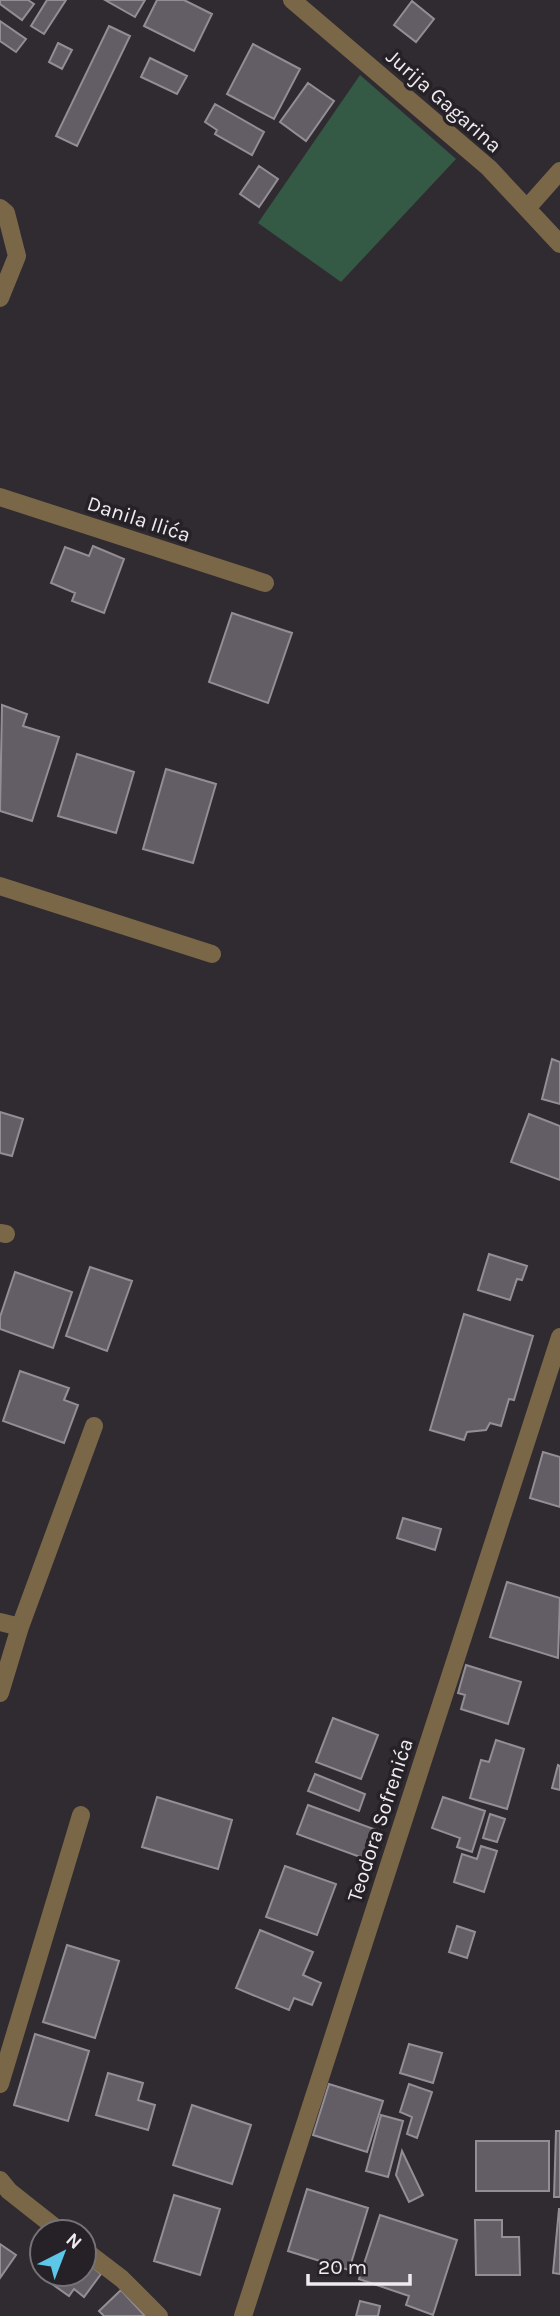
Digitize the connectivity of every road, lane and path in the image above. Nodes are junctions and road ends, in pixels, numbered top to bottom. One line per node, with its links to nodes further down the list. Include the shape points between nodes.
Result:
1 (292, 0): 3 (street, Jurija Gagarina, via 489,168)
2 (560, 171): 3 (street)
3 (527, 207): 5 (street, Jurija Gagarina)
4 (0, 208): 6 (street, via 6,212 17,256)
5 (560, 244)
6 (0, 298)
7 (0, 497): 8 (street, Danila Ilića)
8 (264, 583)
9 (0, 886): 10 (street)
10 (212, 954)
11 (560, 1337): 22 (street, Teodora Sofrenića)
12 (94, 1426): 14 (street)
13 (0, 1622): 14 (street)
14 (20, 1627): 15 (street)
15 (0, 1693)
16 (80, 1815): 17 (street)
17 (0, 2084)
18 (0, 2180): 19 (street)
19 (43, 2218)
20 (98, 2261): 21 (street)
21 (159, 2316)
22 (243, 2316)

